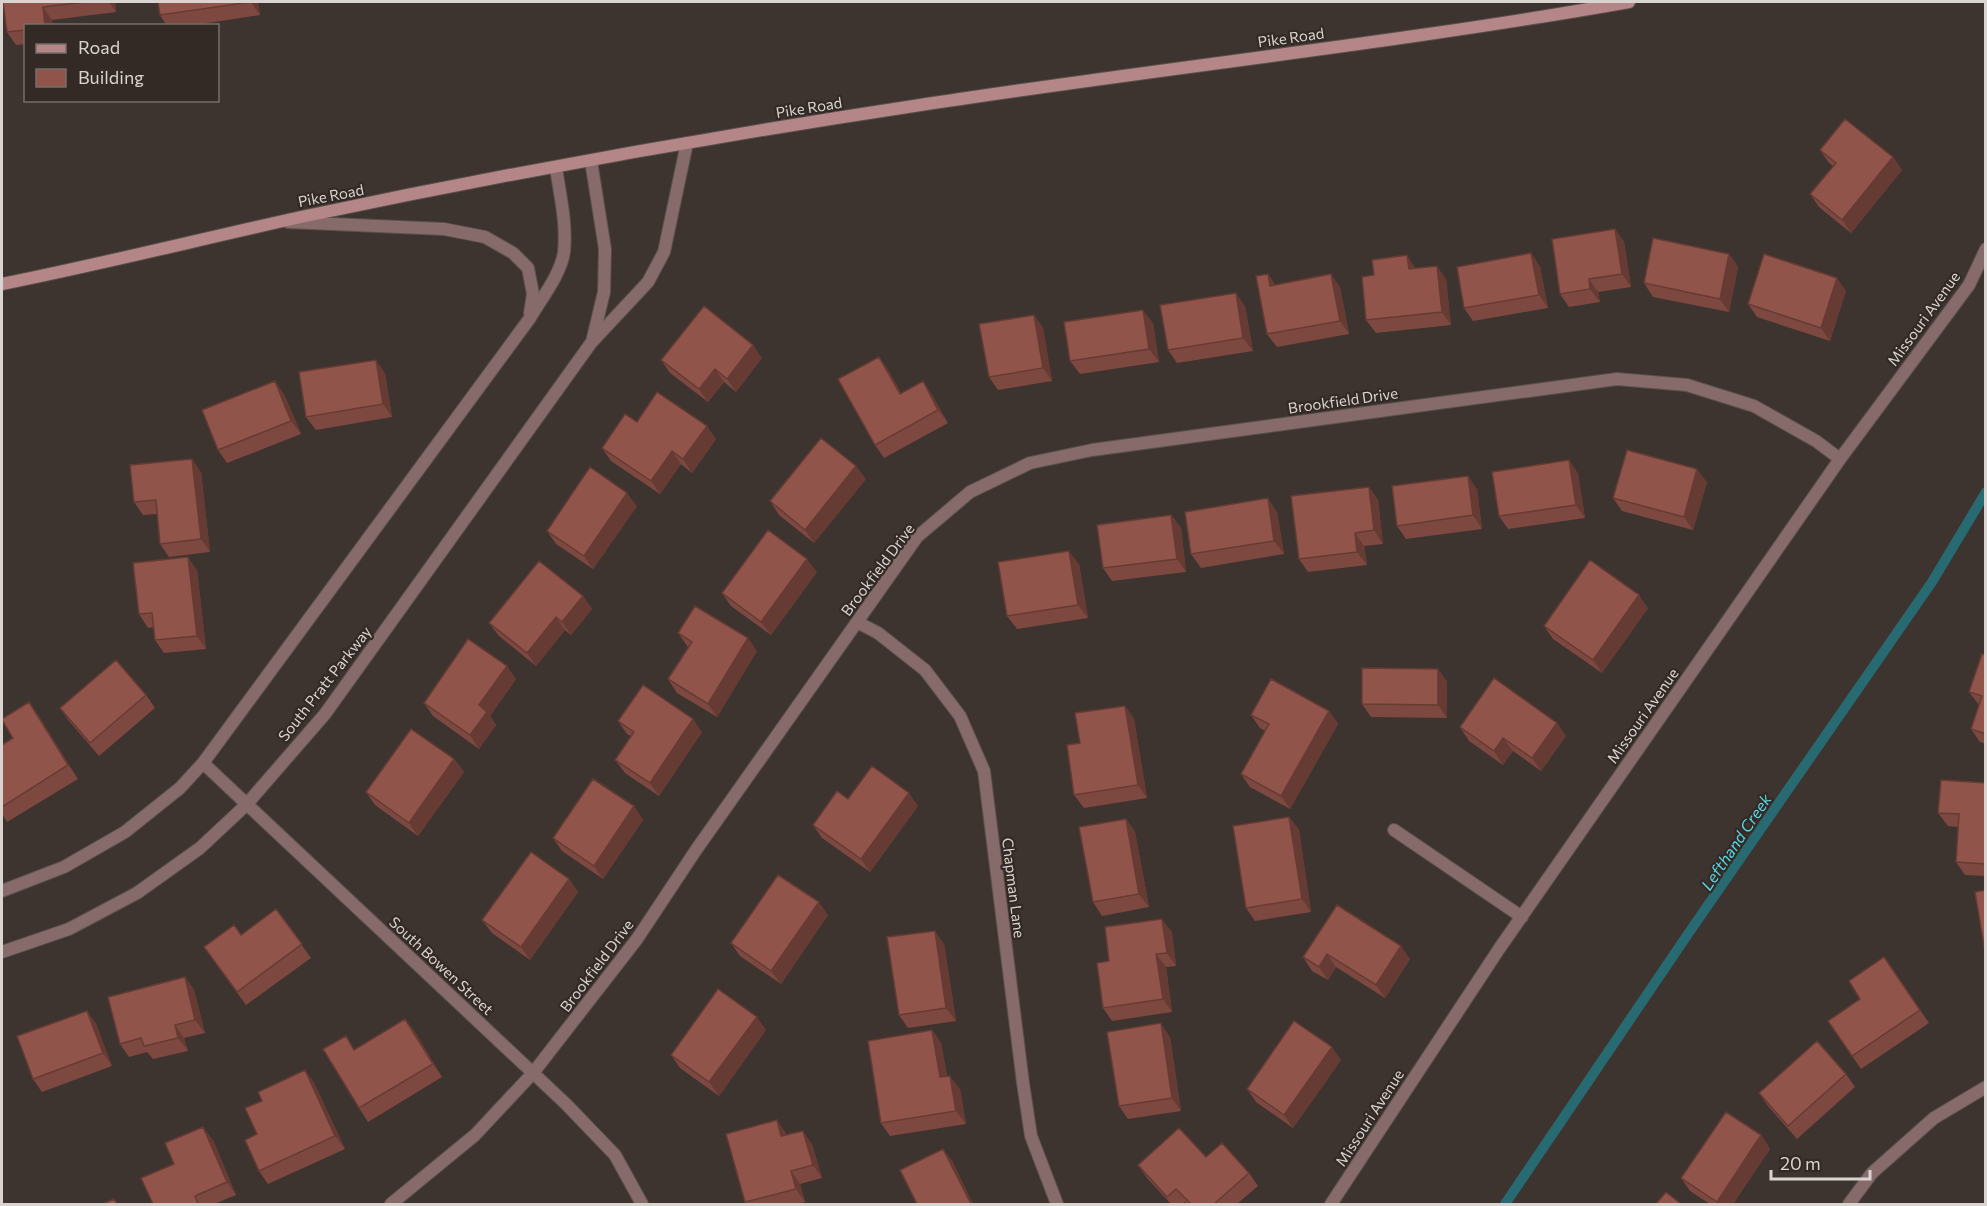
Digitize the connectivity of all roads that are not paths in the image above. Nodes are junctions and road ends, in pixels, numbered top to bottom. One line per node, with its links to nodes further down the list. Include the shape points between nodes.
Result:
1 (1629, 2): 2 (main road, Pike Road)
2 (1568, 7): 3 (main road, Pike Road)
3 (687, 143): 4 (main road, Pike Road); 10 (street, South Pratt Parkway, via 664,252 648,282)
4 (591, 161): 5 (main road, Pike Road); 10 (street, South Pratt Parkway, via 605,249 604,292)
5 (556, 168): 6 (main road, Pike Road); 9 (street, via 564,253)
6 (283, 222): 8 (main road, Pike Road); 9 (street, via 444,229 485,237 513,253 528,268 533,294)
7 (1986, 249): 11 (street, Missouri Avenue, via 1969,285)
8 (2, 284)
9 (530, 318): 13 (street)
10 (591, 343): 14 (street, South Pratt Parkway, via 325,714)
11 (1840, 459): 12 (street, Brookfield Drive, via 1754,406 1687,385 1617,379 1092,450 1030,463 970,492 916,537); 17 (street, Missouri Avenue)
12 (857, 622): 19 (street, Brookfield Drive, via 637,939); 23 (street, Chapman Lane, via 878,633 925,670 960,716 984,771 1031,1136)
13 (203, 763): 14 (street, South Bowen Street); 16 (street, via 180,788 125,832 64,867)
14 (246, 805): 18 (street, South Pratt Parkway, via 200,848 137,893 69,929); 19 (street, South Bowen Street)
15 (1395, 830): 17 (street)
16 (2, 891)
17 (1522, 917): 24 (street, Missouri Avenue)
18 (2, 952)
19 (533, 1073): 21 (street, Brookfield Drive, via 475,1135); 22 (street, South Bowen Street, via 615,1155)
20 (1986, 1087): 25 (street, via 1934,1118 1872,1173)
21 (391, 1204)
22 (642, 1204)
23 (1057, 1204)
24 (1331, 1204)
25 (1849, 1204)

